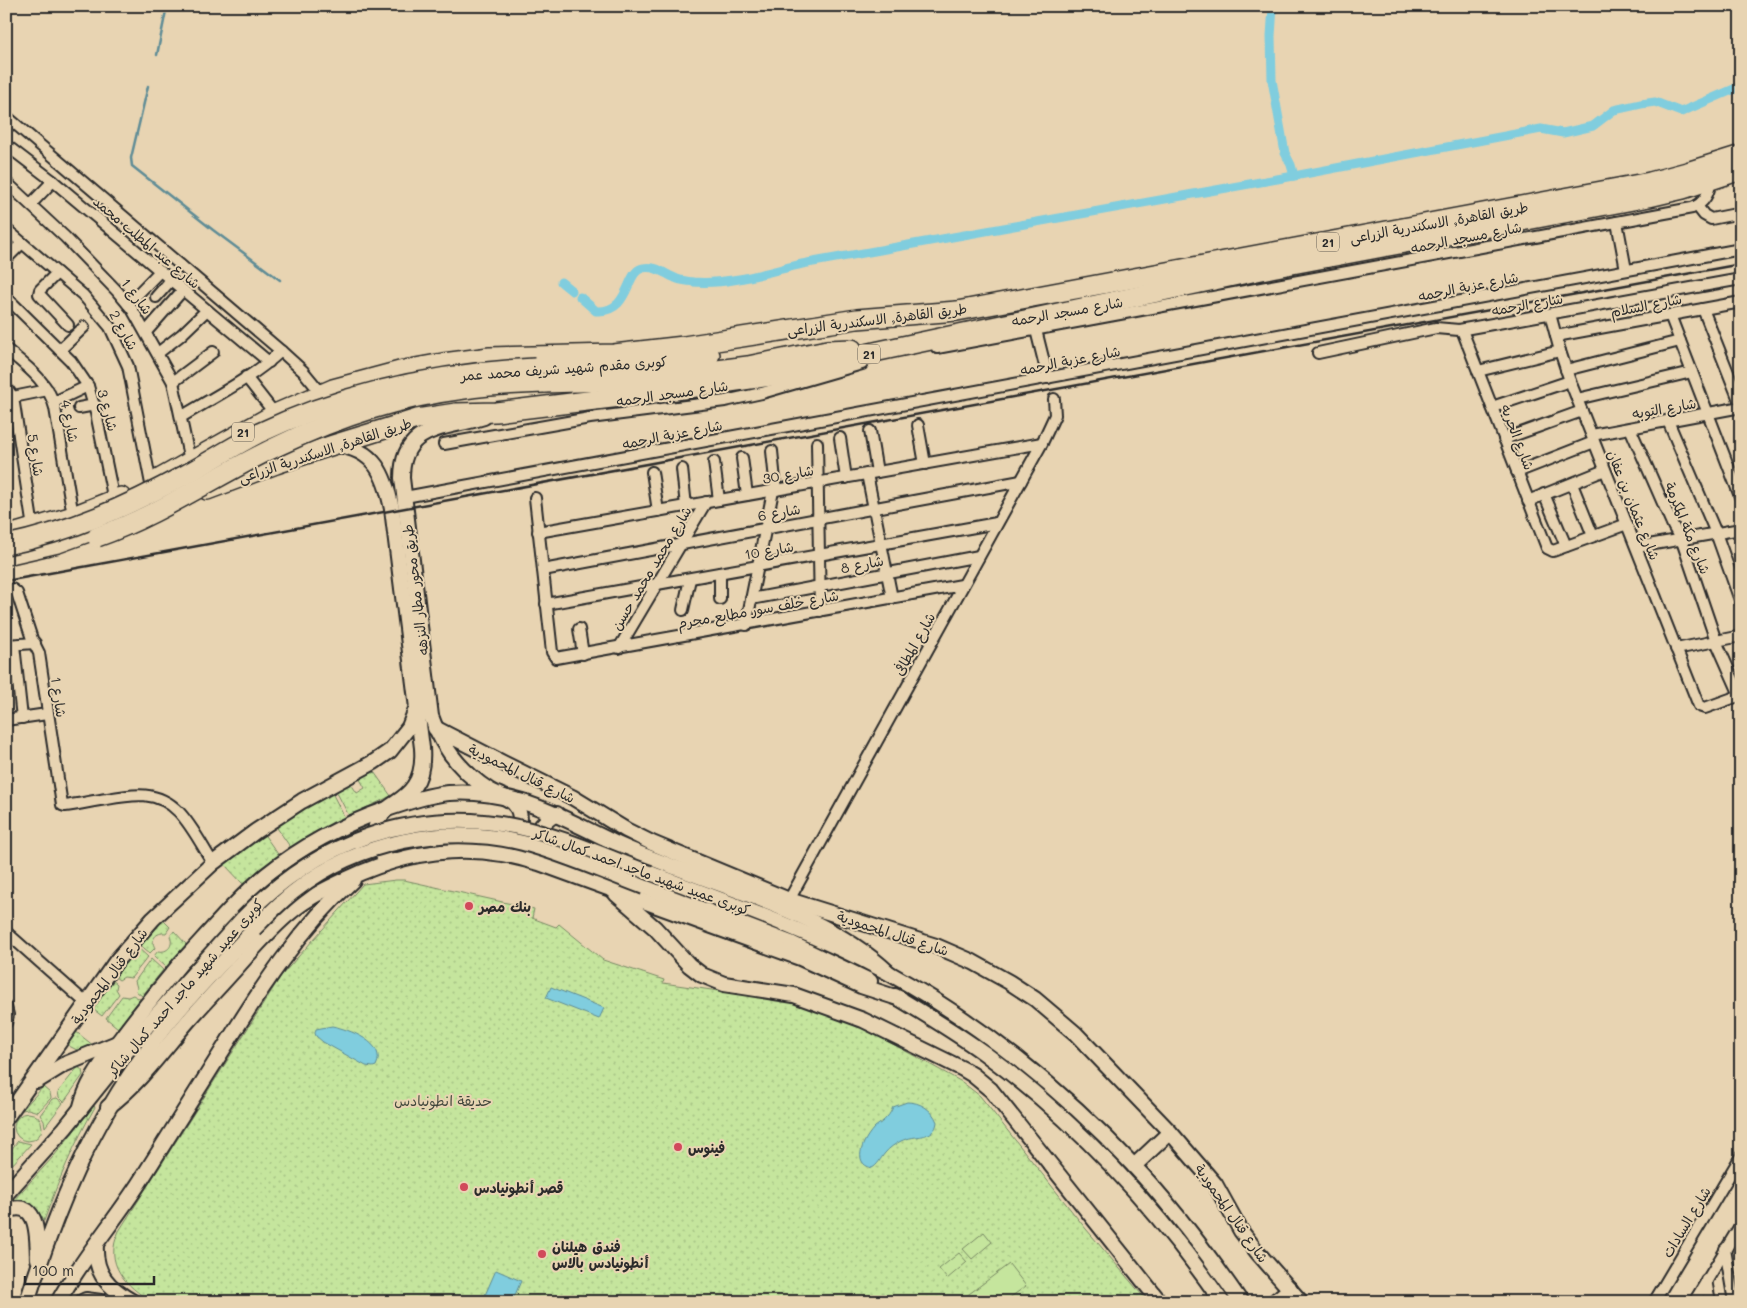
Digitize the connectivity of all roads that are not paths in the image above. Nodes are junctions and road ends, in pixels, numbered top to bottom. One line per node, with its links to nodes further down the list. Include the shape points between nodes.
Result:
1 (6, 116): 40 (street)
2 (6, 145): 6 (street, شارع عبد المطلب محمد)
3 (1741, 155): 29 (highway, طريق القاهرة, الاسكندرية الزراعى / 21, via 1650,182 1570,198 957,311)
4 (1741, 170): 5 (highway, طريق القاهرة, الاسكندرية الزراعى / 21)
5 (1711, 180): 9 (street, via 1708,194); 41 (highway, طريق القاهرة, الاسكندرية الزراعى / 21, via 1649,197 1271,268)
6 (53, 181): 8 (street); 17 (street, شارع عبد المطلب محمد)
7 (6, 182): 8 (street, شارع 1)
8 (31, 204): 25 (street, شارع 1)
9 (1697, 206): 10 (street, via 1711,219); 11 (street, شارع مسجد الرحمه)
10 (1741, 213)
11 (1617, 222): 16 (street); 33 (street, شارع مسجد الرحمه)
12 (6, 229): 13 (street, شارع 2)
13 (22, 243): 15 (street); 18 (street, شارع 2)
14 (1741, 249): 16 (street, شارع عزبة الرحمه)
15 (6, 260)
16 (1626, 270): 53 (street, شارع عزبة الرحمه)
17 (160, 271): 20 (street, شارع عبد المطلب محمد); 25 (street)
18 (57, 273): 31 (street, via 39,294); 98 (street, شارع 2, via 97,311 119,344 128,366)
19 (1741, 279): 28 (street, شارع الرحمه)
20 (171, 280): 21 (street, شارع عبد المطلب محمد); 23 (street)
21 (183, 290): 27 (street, شارع عبد المطلب محمد); 35 (street)
22 (6, 297): 39 (street, شارع 3)
23 (156, 297)
24 (1740, 303): 26 (street, شارع السلام)
25 (128, 304): 35 (street, شارع 1)
26 (1703, 309): 30 (street, شارع السلام); 66 (street)
27 (207, 310): 44 (street); 47 (street, شارع عبد المطلب محمد)
28 (1550, 314): 34 (street, شارع الرحمه); 36 (street, شارع عثمان بن عفان)
29 (912, 315): 46 (highway, طريق القاهرة, الاسكندرية الزراعى / 21, via 857,319 614,354); 51 (highway, كوبرى مقدم شهيد شريف محمد عمر, via 814,339 676,360)
30 (1670, 315): 36 (street, شارع السلام); 37 (street)
31 (68, 325)
32 (84, 327): 39 (street)
33 (1036, 330): 53 (street); 82 (street, شارع مسجد الرحمه, via 880,358 725,401 590,418)
34 (1462, 330): 45 (street, شارع الرحمه, via 1432,329); 49 (street, شارع الحريه)
35 (146, 332): 44 (street, شارع 1)
36 (1556, 336): 42 (street, شارع عثمان بن عفان)
37 (1680, 341): 48 (street); 50 (street)
38 (6, 348): 58 (street, شارع 4)
39 (60, 350): 56 (street, شارع 3)
40 (280, 351): 47 (street); 59 (street)
41 (879, 351): 51 (highway, كوبرى مقدم شهيد شريف محمد عمر, via 838,348 748,366 611,381); 69 (highway, طريق القاهرة, الاسكندرية الزراعى / 21, via 778,375)
42 (1560, 351): 48 (street, شارع عثمان بن عفان); 49 (street)
43 (213, 352): 55 (street)
44 (158, 353): 55 (street, شارع 1)
45 (1318, 353)
46 (490, 357): 59 (highway, طريق القاهرة, الاسكندرية الزراعى / 21, via 404,370); 69 (highway, via 505,366 512,383 509,400)
47 (269, 362): 52 (street)
48 (1566, 370): 54 (street, شارع عثمان بن عفان)
49 (1478, 371): 65 (street, شارع الحريه)
50 (1692, 372): 62 (street); 70 (street)
51 (539, 375): 127 (highway, كوبرى مقدم شهيد شريف محمد عمر, bridge, via 479,372 422,381 338,402 259,434 126,506 62,531); 134 (highway, كوبرى مقدم شهيد شريف محمد عمر, bridge, via 436,393 356,414 278,445 124,527)
52 (246, 377): 71 (street); 72 (street)
53 (1048, 378): 103 (street, شارع عزبة الرحمه)
54 (1570, 381): 62 (street, شارع عثمان بن عفان); 65 (street)
55 (173, 382): 71 (street, شارع 1)
56 (88, 386): 63 (street); 64 (street, شارع 3)
57 (6, 387): 60 (street, شارع 5)
58 (48, 390): 60 (street); 63 (street, شارع 4)
59 (322, 394): 72 (highway, طريق القاهرة, الاسكندرية الزراعى / 21)
60 (10, 398): 117 (street, شارع 5)
61 (1054, 399): 83 (street, شارع المطافى, via 1055,415)
62 (1577, 399): 68 (street, شارع عثمان بن عفان)
63 (54, 402): 113 (street, شارع 4)
64 (95, 405): 67 (street); 106 (street, شارع 3)
65 (1492, 406): 79 (street, شارع الحريه)
66 (1741, 406): 70 (street, شارع التوبه)
67 (79, 408)
68 (1582, 411): 78 (street, شارع عثمان بن عفان); 79 (street)
69 (496, 412): 81 (highway, طريق القاهرة, الاسكندرية الزراعى / 21, via 417,419); 103 (main road, طريق محور مطار النزهه, via 437,429 416,440 403,462)
70 (1708, 414): 73 (street, شارع التوبه); 105 (street)
71 (180, 417): 86 (street, شارع 1)
72 (267, 418): 86 (highway, طريق القاهرة, الاسكندرية الزراعى / 21); 88 (highway, via 256,431 255,439 262,455)
73 (1668, 421): 75 (street, شارع التوبه); 121 (street)
74 (918, 425): 89 (street)
75 (1630, 428): 78 (street, شارع التوبه); 124 (street, شارع مكة المكرمة)
76 (870, 431): 94 (street)
77 (840, 438): 95 (street)
78 (1593, 438): 91 (street, شارع عثمان بن عفان); 93 (street, شارع التوبه)
79 (1504, 439): 93 (street, شارع الحريه)
80 (817, 443): 97 (street)
81 (333, 444): 88 (highway, طريق القاهرة, الاسكندرية الزراعى / 21); 160 (main road, طريق محور مطار النزهه, via 350,446 371,460 382,474 388,490)
82 (444, 444)
83 (1042, 444): 89 (street, شارع 30); 96 (street, شارع المطافى)
84 (772, 451): 100 (street)
85 (742, 458): 102 (street)
86 (190, 461): 98 (highway, طريق القاهرة, الاسكندرية الزراعى / 21)
87 (714, 462): 107 (street)
88 (276, 464): 130 (highway, طريق القاهرة, الاسكندرية الزراعى / 21, via 58,542)
89 (924, 464): 94 (street, شارع 30)
90 (682, 469): 110 (street)
91 (1605, 470): 99 (street); 116 (street, شارع عثمان بن عفان)
92 (652, 472): 112 (street)
93 (1517, 472): 108 (street, شارع الحريه)
94 (872, 473): 95 (street, شارع 30); 111 (street)
95 (846, 478): 97 (street, شارع 30)
96 (1021, 481): 111 (street, شارع 6); 115 (street, شارع المطافى)
97 (819, 482): 100 (street, شارع 30); 114 (street)
98 (151, 484): 106 (highway, طريق القاهرة, الاسكندرية الزراعى / 21)
99 (1572, 484): 101 (street); 123 (street)
100 (774, 490): 102 (street, شارع 30); 118 (street)
101 (1544, 494): 108 (street); 128 (street)
102 (747, 495): 107 (street, شارع 30)
103 (405, 497): 164 (main road, طريق محور مطار النزهه, via 428,703)
104 (535, 498): 120 (street)
105 (1741, 499)
106 (114, 500): 113 (highway, طريق القاهرة, الاسكندرية الزراعى / 21)
107 (719, 500): 109 (street, شارع 30)
108 (1528, 501): 128 (street, شارع الحريه, via 1548,550)
109 (706, 502): 110 (street, شارع 30); 125 (street, شارع محمد محمد حسن)
110 (686, 506): 112 (street, شارع 30)
111 (874, 508): 114 (street, شارع 6); 126 (street)
112 (658, 511): 120 (street, شارع 30)
113 (73, 516): 117 (highway, طريق القاهرة, الاسكندرية الزراعى / 21)
114 (819, 519): 118 (street, شارع 6); 131 (street)
115 (997, 523): 126 (street, شارع 10); 132 (street, شارع المطافى)
116 (1627, 524): 123 (street); 129 (street, شارع عثمان بن عفان)
117 (34, 528): 122 (highway, طريق القاهرة, الاسكندرية الزراعى / 21)
118 (765, 529): 125 (street, شارع 6); 133 (street)
119 (1741, 529): 121 (street)
120 (538, 532): 135 (street)
121 (1716, 533): 124 (street); 146 (street)
122 (6, 536)
123 (1593, 536): 128 (street)
124 (1681, 540): 129 (street); 153 (street, شارع مكة المكرمة)
125 (682, 544): 135 (street, شارع 6); 139 (street, شارع محمد محمد حسن)
126 (881, 544): 131 (street, شارع 10); 137 (street)
127 (6, 545)
128 (1566, 546)
129 (1637, 547): 157 (street, شارع عثمان بن عفان)
130 (6, 555)
131 (819, 555): 133 (street, شارع 10); 140 (street)
132 (979, 556): 137 (street, شارع 8); 141 (street, شارع المطافى)
133 (758, 566): 136 (street, شارع 10); 145 (street)
134 (6, 568)
135 (543, 570): 147 (street)
136 (720, 573): 138 (street, شارع 10); 144 (street)
137 (887, 574): 140 (street, شارع 8); 143 (street)
138 (690, 579): 139 (street, شارع 10); 148 (street)
139 (657, 584): 147 (street, شارع 10); 156 (street, شارع محمد محمد حسن)
140 (820, 586): 145 (street, شارع 8); 149 (street)
141 (962, 586): 143 (street, شارع خلف سور مطابع محرم); 175 (street, شارع المطافى)
142 (6, 590): 154 (street, شارع 1, via 12,589 17,593)
143 (892, 598): 149 (street, شارع خلف سور مطابع محرم)
144 (720, 599)
145 (751, 599): 150 (street)
146 (1741, 603)
147 (546, 604): 158 (street, شارع خلف سور مطابع محرم, via 552,655 558,659)
148 (683, 610)
149 (820, 612): 150 (street, شارع خلف سور مطابع محرم)
150 (746, 625): 156 (street, شارع خلف سور مطابع محرم)
151 (579, 629): 158 (street)
152 (1741, 636): 153 (street)
153 (1716, 641): 157 (street); 159 (street, شارع مكة المكرمة)
154 (35, 643): 155 (street); 161 (street, شارع 1, via 40,656)
155 (10, 645): 162 (street)
156 (619, 648): 158 (street, شارع خلف سور مطابع محرم)
157 (1676, 649): 159 (street, شارع عثمان بن عفان, via 1700,707)
158 (583, 654)
159 (1741, 695)
160 (416, 708): 166 (main road, طريق محور مطار النزهه, via 422,748 421,773 409,794); 172 (main road, شارع قنال المحمودية, via 409,727 390,751 279,816)
161 (47, 714): 162 (street); 172 (street, شارع 1, via 60,802 65,806 135,794 168,802 180,814)
162 (22, 718): 163 (street)
163 (6, 720)
164 (435, 728): 165 (main road, طريق محور مطار النزهه, via 464,770); 175 (main road, شارع قنال المحمودية, via 572,796 639,837)
165 (505, 798): 166 (main road, via 447,793 419,798); 167 (main road); 169 (main road, via 516,805 520,818 513,845)
166 (388, 809): 168 (main road); 170 (main road, via 377,823 374,836 377,849)
167 (557, 814): 171 (main road, via 542,824 531,847 531,856); 177 (main road, via 626,848 813,922 858,947)
168 (346, 826): 173 (main road, via 355,828 361,836 367,855); 182 (main road, via 285,861 248,891 176,970)
169 (503, 854): 170 (main road, via 442,852); 171 (main road)
170 (391, 861): 173 (main road)
171 (539, 863): 174 (main road)
172 (213, 864): 179 (main road, شارع قنال المحمودية, via 134,938)
173 (363, 871): 184 (main road, via 314,896 280,921 195,1013 140,1080); 193 (main road, via 301,935 271,974 131,1196)
174 (603, 885): 178 (main road, via 796,957 874,992); 205 (main road, via 643,916 702,975 724,984 794,995 850,1015 889,1031 973,1075 991,1090)
175 (789, 900): 187 (main road, شارع قنال المحمودية, via 928,943 1009,982 1075,1033)
176 (6, 932): 179 (street)
177 (888, 973): 185 (main road, كوبرى عميد شهيد ماجد احمد كمال شاكر, bridge, via 784,924 562,839 517,827 467,821 420,824 375,834 332,850 277,886 243,918 152,1021); 189 (main road, via 969,1024 1027,1067 1083,1115)
178 (901, 999): 184 (main road, كوبرى عميد شهيد ماجد احمد كمال شاكر, bridge, via 846,968 791,943 567,857 487,837 432,837 360,854 295,890 254,929 165,1027); 206 (main road, via 1004,1068 1085,1138 1162,1222)
179 (86, 1003): 183 (main road, شارع قنال المحمودية)
180 (6, 1007): 181 (street)
181 (6, 1023)
182 (118, 1043): 183 (main road, via 53,1070); 185 (main road, via 93,1074)
183 (26, 1091): 186 (main road, شارع قنال المحمودية)
184 (108, 1107): 195 (main road, via 70,1183)
185 (80, 1110): 190 (main road, كوبرى عميد شهيد ماجد احمد كمال شاكر)
186 (7, 1116)
187 (1170, 1132): 189 (main road); 198 (main road, شارع قنال المحمودية, via 1215,1184 1249,1242)
188 (1741, 1156): 210 (street, شارع السادات)
189 (1134, 1166): 207 (main road, via 1185,1226)
190 (6, 1194)
191 (6, 1211): 195 (main road, via 20,1209 34,1219)
192 (1741, 1224): 194 (street)
193 (96, 1244): 201 (main road); 204 (main road, via 95,1255 102,1277)
194 (1725, 1249): 196 (street); 199 (street)
195 (39, 1268): 200 (main road)
196 (1706, 1280): 211 (street); 212 (street)
197 (1741, 1284): 199 (street)
198 (1290, 1289): 208 (main road); 209 (main road, شارع قنال المحمودية)
199 (1732, 1291): 213 (street)
200 (27, 1302)
201 (58, 1302)
202 (82, 1302): 203 (main road)
203 (101, 1302)
204 (133, 1302)
205 (1160, 1302)
206 (1222, 1302)
207 (1240, 1302)
208 (1274, 1302)
209 (1301, 1302)
210 (1654, 1302)
211 (1694, 1302)
212 (1710, 1302)
213 (1734, 1302)

